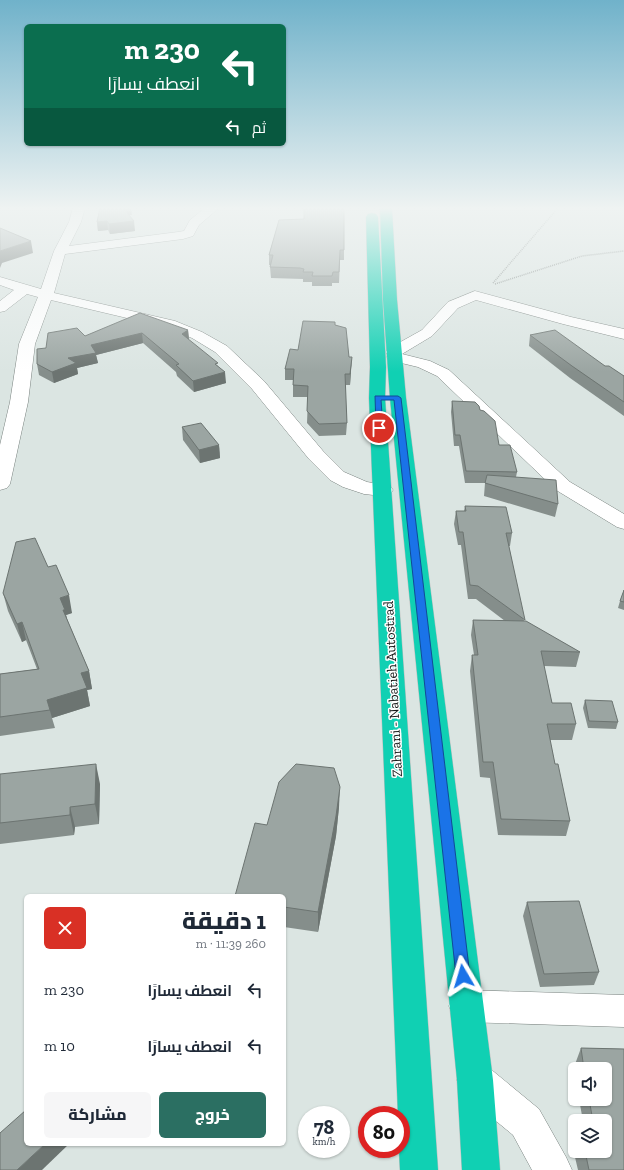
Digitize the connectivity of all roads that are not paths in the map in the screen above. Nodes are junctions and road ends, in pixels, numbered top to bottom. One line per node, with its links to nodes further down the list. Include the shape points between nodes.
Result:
1 (57, 263): 6 (street)
2 (373, 263): 9 (highway, Zahrani - Nabatieh Autostrad)
3 (388, 263): 9 (highway, Zahrani - Nabatieh Autostrad)
4 (0, 281): 5 (street)
5 (24, 289): 6 (street); 7 (street)
6 (46, 295): 11 (street, via 27,344 19,402); 12 (street, via 170,324 221,349 258,385 316,455 337,476 364,488)
7 (0, 308)
8 (624, 334): 9 (street, via 475,295 453,305 427,333)
9 (391, 361): 10 (highway, Zahrani - Nabatieh Autostrad); 13 (street, via 424,364 443,373 563,486)
10 (388, 398): 12 (highway, Zahrani - Nabatieh Autostrad); 14 (highway, Zahrani - Nabatieh Autostrad)
11 (0, 484)
12 (383, 490): 17 (highway, Zahrani - Nabatieh Autostrad)
13 (624, 523)
14 (466, 1006): 15 (street); 16 (highway, Zahrani - Nabatieh Autostrad)
15 (624, 1011)
16 (475, 1080): 18 (highway, Zahrani - Nabatieh Autostrad); 19 (street, via 526,1122)
17 (418, 1170)
18 (481, 1170)
19 (553, 1170)

